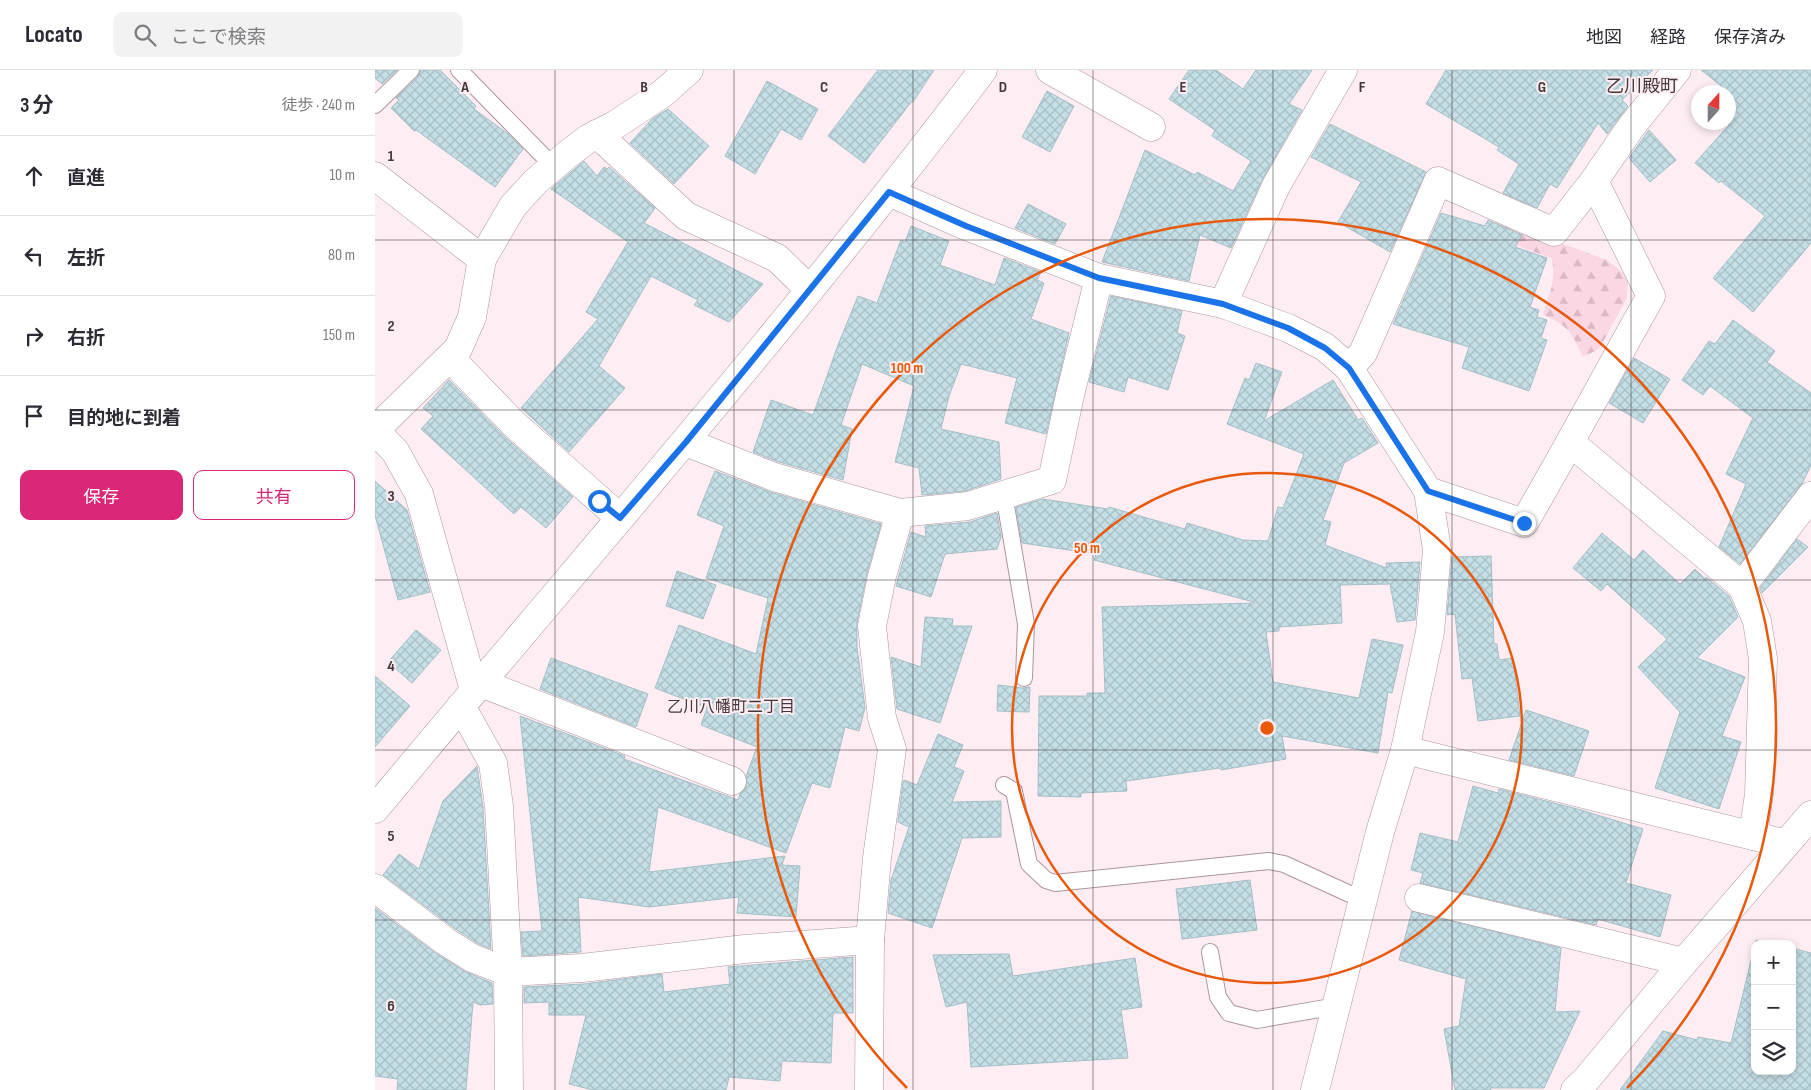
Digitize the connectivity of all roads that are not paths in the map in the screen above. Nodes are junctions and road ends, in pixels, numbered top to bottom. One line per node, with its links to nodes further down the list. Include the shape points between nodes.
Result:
1 (411, 70): 8 (lane)
2 (459, 70): 11 (lane)
3 (689, 70): 10 (street, via 662,94)
4 (983, 70): 14 (street)
5 (1050, 70): 9 (street)
6 (1343, 70): 18 (street, via 1277,186)
7 (1677, 70): 13 (street)
8 (375, 105)
9 (1151, 127)
10 (597, 134): 11 (street); 17 (street, via 686,216 777,258)
11 (553, 166): 15 (street, via 513,206)
12 (375, 176): 15 (street)
13 (1593, 181): 20 (street, via 1554,232 1438,181 1363,353); 23 (street, via 1651,296)
14 (889, 192): 16 (street); 17 (street)
15 (483, 259): 19 (street, via 472,317 458,349)
16 (1099, 278): 18 (street); 25 (street, via 1052,480)
17 (810, 290): 22 (street)
18 (1223, 304): 20 (street, via 1288,328 1325,348)
19 (450, 358): 21 (street); 28 (street, via 514,424)
20 (1349, 368): 24 (street)
21 (375, 430): 31 (street, via 395,452 419,494)
22 (686, 442): 27 (street, via 774,477); 28 (street)
23 (1571, 443): 24 (street, via 1524,523); 29 (street)
24 (1428, 491): 32 (street, via 1437,559 1430,632)
25 (1004, 494): 27 (street, via 968,506); 30 (lane, via 1026,624)
26 (1811, 496): 29 (street)
27 (900, 513): 42 (street, via 872,626 882,718 893,749 877,858)
28 (620, 518): 31 (street)
29 (1742, 586): 37 (street, via 1757,621 1763,659 1759,794)
30 (1024, 678)
31 (472, 693): 33 (street); 35 (street); 45 (street, via 493,763 502,848)
32 (1405, 750): 37 (street); 41 (street)
33 (732, 781)
34 (1003, 786): 41 (lane, via 1014,791 1029,864 1046,880 1055,883 1269,861 1284,864)
35 (375, 809)
36 (1811, 815): 38 (street)
37 (1753, 836): 38 (street)
38 (1787, 844): 44 (street)
39 (375, 888): 45 (street, via 445,941 472,958)
40 (1419, 898): 44 (street)
41 (1363, 900): 46 (street)
42 (870, 940): 45 (street, via 582,968); 48 (street)
43 (1210, 952): 46 (lane, via 1218,997 1229,1013 1257,1020)
44 (1684, 962): 50 (street)
45 (508, 972): 47 (street)
46 (1337, 1006): 49 (street)
47 (509, 1090)
48 (869, 1090)
49 (1315, 1090)
50 (1575, 1090)

